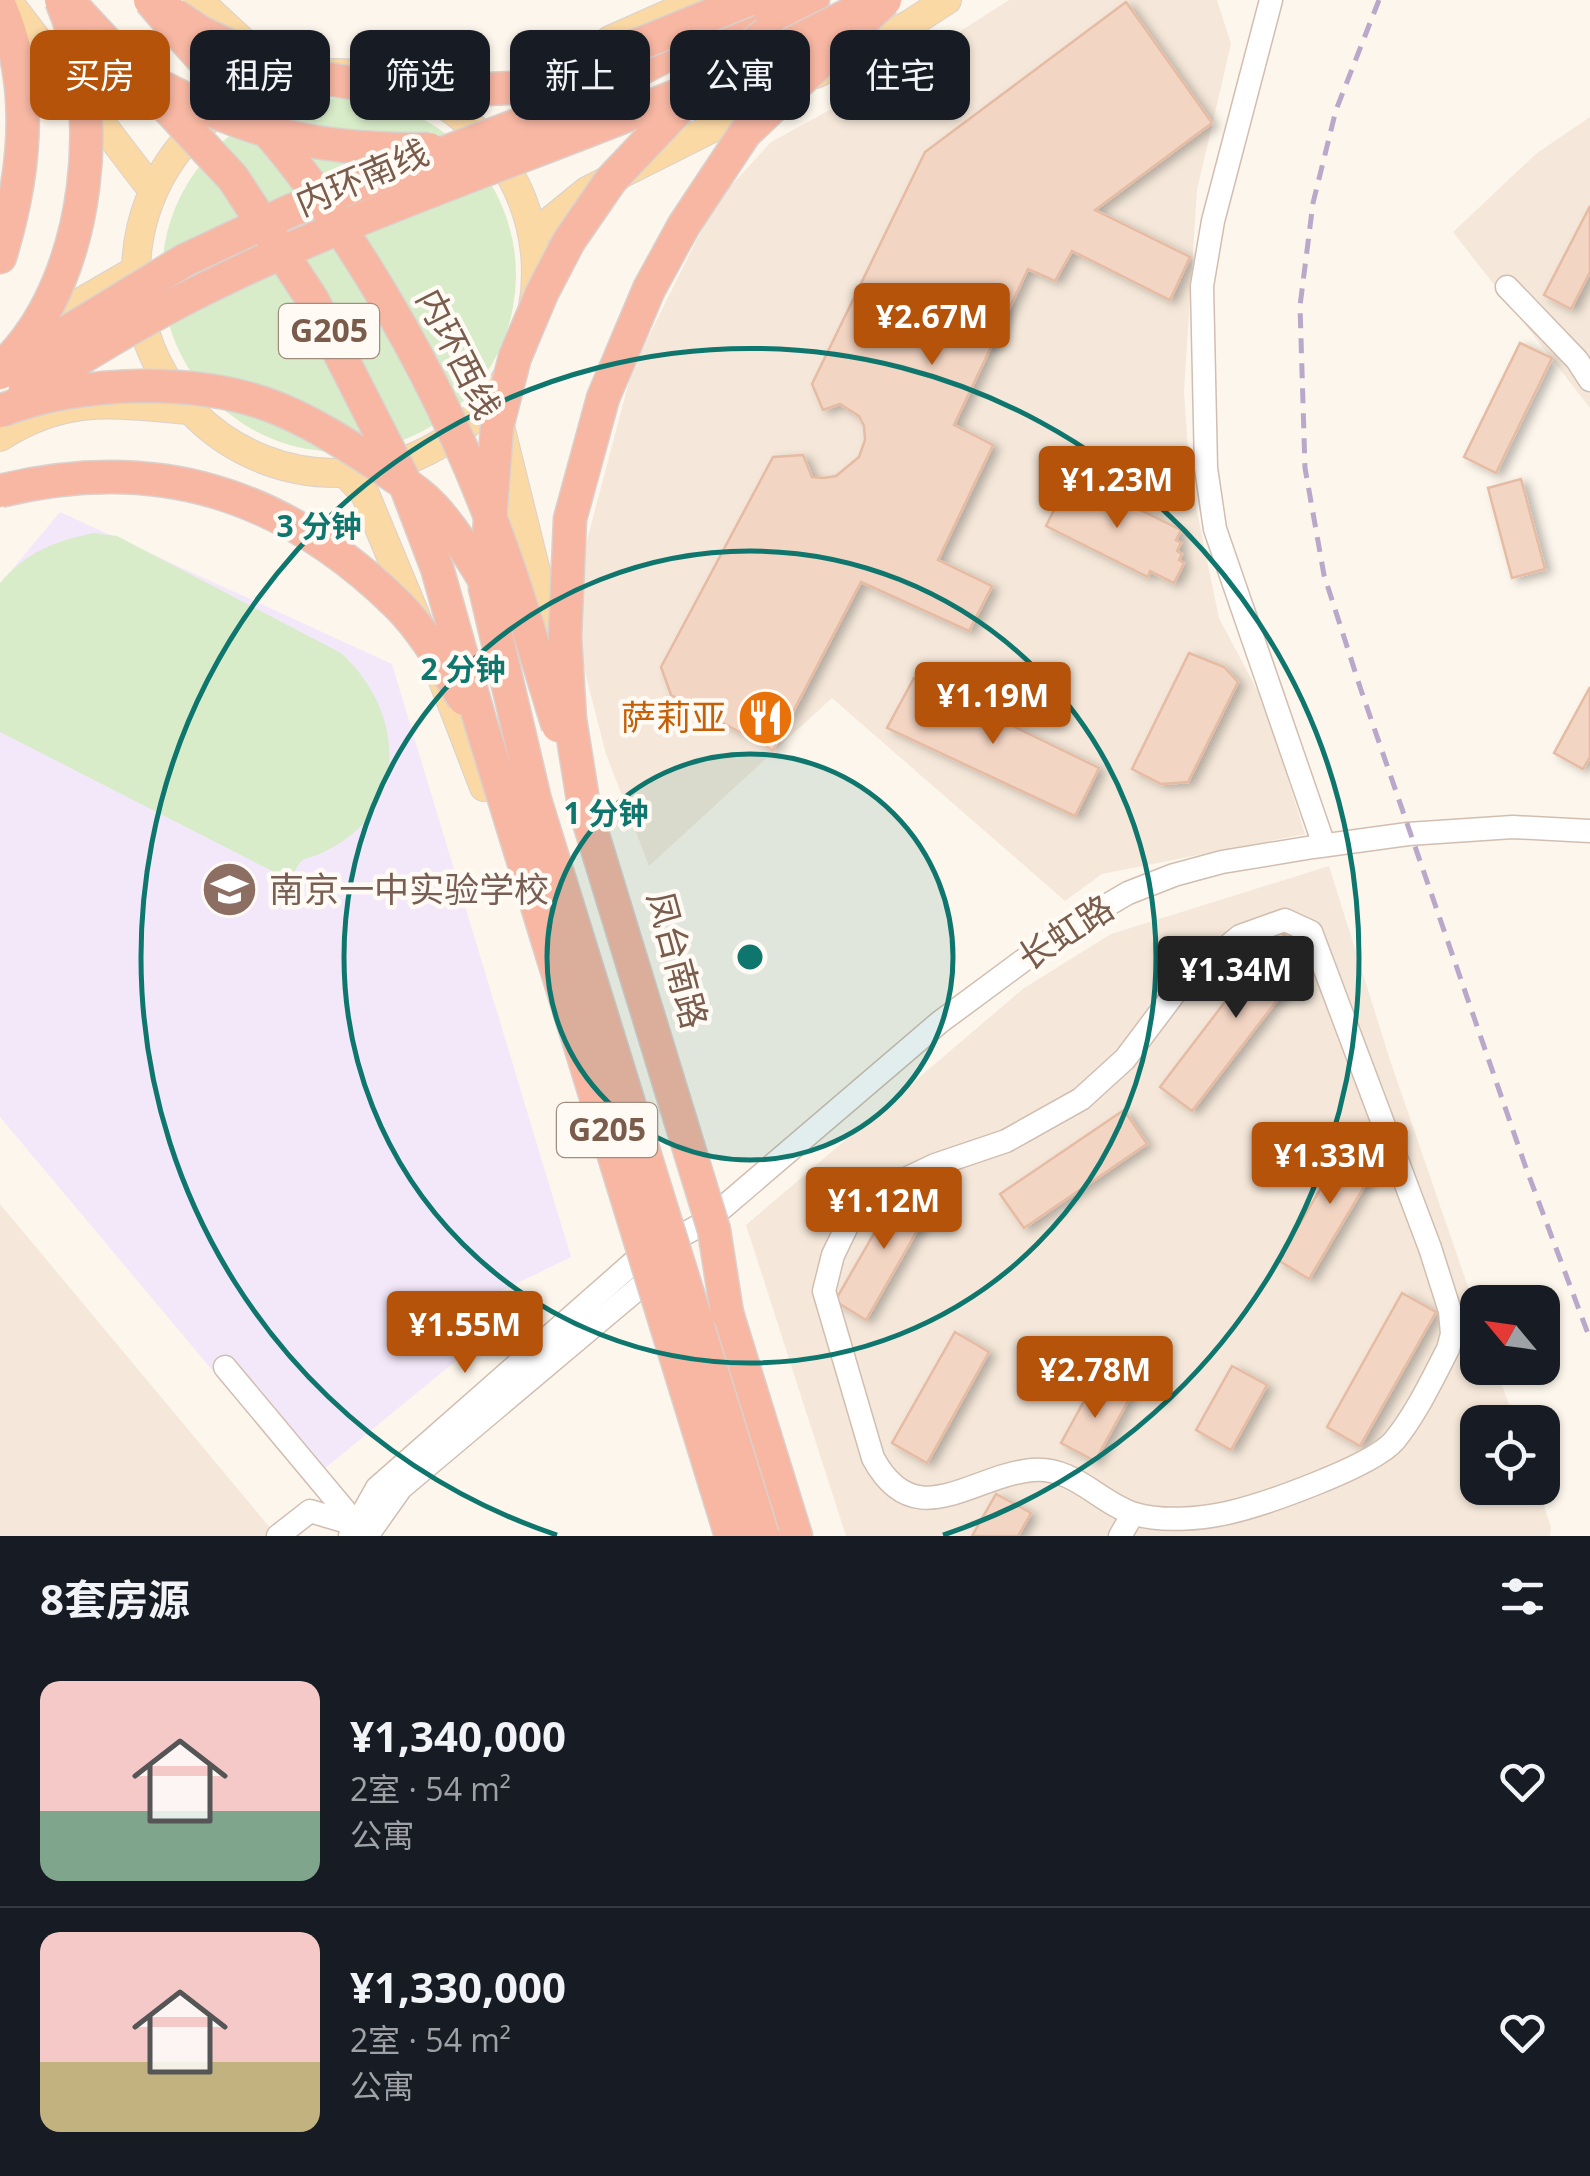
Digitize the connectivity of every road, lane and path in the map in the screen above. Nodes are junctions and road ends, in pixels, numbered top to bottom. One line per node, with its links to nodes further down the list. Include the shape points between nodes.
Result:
1 (7, 0): 19 (main road)
2 (43, 0): 18 (highway, bridge, via 69,27 140,75 228,119 284,137 339,148 507,148)
3 (64, 0): 25 (highway, bridge, via 80,71 82,204 50,300); 34 (highway, G205, bridge, via 232,178 312,299 402,476 438,568)
4 (152, 0): 7 (highway, bridge, via 202,34 287,72 445,91 534,87); 35 (highway, 内环西线, bridge, via 308,181 429,377 498,536)
5 (198, 0): 14 (main road)
6 (700, 0): 15 (main road)
7 (748, 0)
8 (776, 0): 25 (highway, 内环南线, bridge, via 565,107 292,210 185,260)
9 (812, 0): 47 (highway, bridge, via 705,81 612,180 569,242 515,357 497,426 485,588 535,800)
10 (882, 0): 18 (highway, 内环南线, bridge, via 746,66); 35 (highway, bridge, via 745,133 684,225 603,398 570,519 566,578 570,719)
11 (947, 0): 20 (main road, via 706,134 587,191)
12 (1271, 0): 37 (street, via 1202,286 1206,468 1214,529)
13 (0, 6): 21 (highway, via 10,29 23,118 14,210)
14 (230, 30)
15 (490, 94)
16 (210, 120): 19 (main road, via 185,142)
17 (465, 120): 20 (main road, via 518,186)
18 (587, 130): 29 (highway, 内环南线, bridge, via 192,295 131,327)
19 (154, 191): 22 (main road, via 140,229)
20 (533, 234): 27 (main road, via 536,292 522,348)
21 (0, 256)
22 (136, 270): 24 (main road); 28 (main road, via 148,345)
23 (1507, 287): 26 (street)
24 (0, 352): 29 (main road)
25 (0, 371)
26 (1590, 380)
27 (493, 398): 32 (main road, via 452,437 402,463); 38 (main road, 凤台南路)
28 (188, 410): 29 (main road, via 90,402); 32 (main road, via 260,460 302,472)
29 (10, 413): 30 (main road); 31 (street); 40 (highway, bridge, via 47,396 99,389 188,388 240,396 320,428 432,505 456,535 501,607 534,743 688,1227)
30 (0, 438)
31 (0, 447)
32 (346, 474): 39 (main road, via 365,494 473,752)
33 (0, 491): 34 (highway, bridge, via 96,475 166,480 229,493 289,521 400,606)
34 (480, 724): 46 (highway, G205, bridge)
35 (584, 806): 40 (highway, bridge, via 714,1230)
36 (1590, 830): 37 (street, 长虹路, via 1513,827)
37 (1324, 846): 38 (street, 长虹路, via 1174,876 1128,893 1063,931 940,1022)
38 (706, 1222): 39 (street, 长虹路); 49 (main road, 凤台南路)
39 (638, 1273): 43 (street, 长虹路, via 378,1488); 45 (main road)
40 (727, 1313): 48 (highway)
41 (225, 1367): 43 (street)
42 (1133, 1514): 42 (street, via 1226,1514 1374,1457 1392,1443 1452,1334 1430,1248 1311,932 1286,920 1240,936 1180,986 1125,1059 1081,1099 1006,1142 887,1188 850,1220 833,1255 824,1291 873,1458 897,1490 920,1500 949,1499 1032,1470 1060,1472); 50 (street)
43 (357, 1533): 44 (street, via 310,1511)
44 (278, 1536)
45 (714, 1536)
46 (731, 1536)
47 (763, 1536)
48 (796, 1536)
49 (808, 1536)
50 (1120, 1536)

